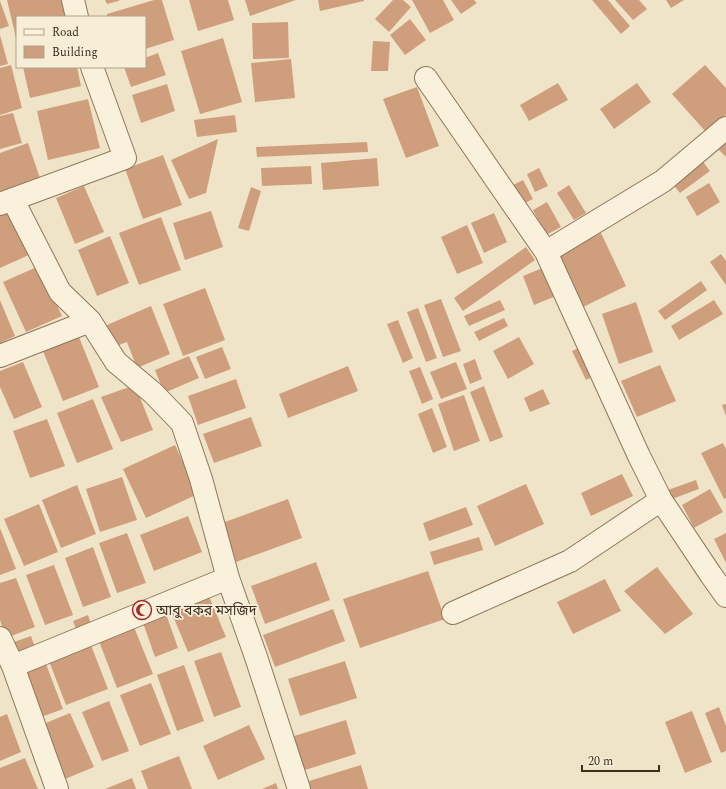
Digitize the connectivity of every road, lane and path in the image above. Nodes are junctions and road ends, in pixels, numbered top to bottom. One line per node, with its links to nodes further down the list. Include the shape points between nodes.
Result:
1 (73, 0): 2 (street)
2 (77, 16)
3 (92, 68): 6 (street, via 125,158)
4 (426, 78): 7 (street)
5 (726, 128): 7 (street, via 663,181)
6 (7, 201): 8 (street, via 15,204 60,292)
7 (546, 252): 10 (street)
8 (90, 321): 9 (street); 11 (street, via 116,362 153,393 182,423 201,479)
9 (0, 356)
10 (661, 500): 12 (street); 13 (street, via 570,561)
11 (228, 578): 15 (street); 17 (street)
12 (726, 596)
13 (453, 614)
14 (0, 638): 15 (street)
15 (13, 666): 16 (street)
16 (57, 789)
17 (299, 789)

